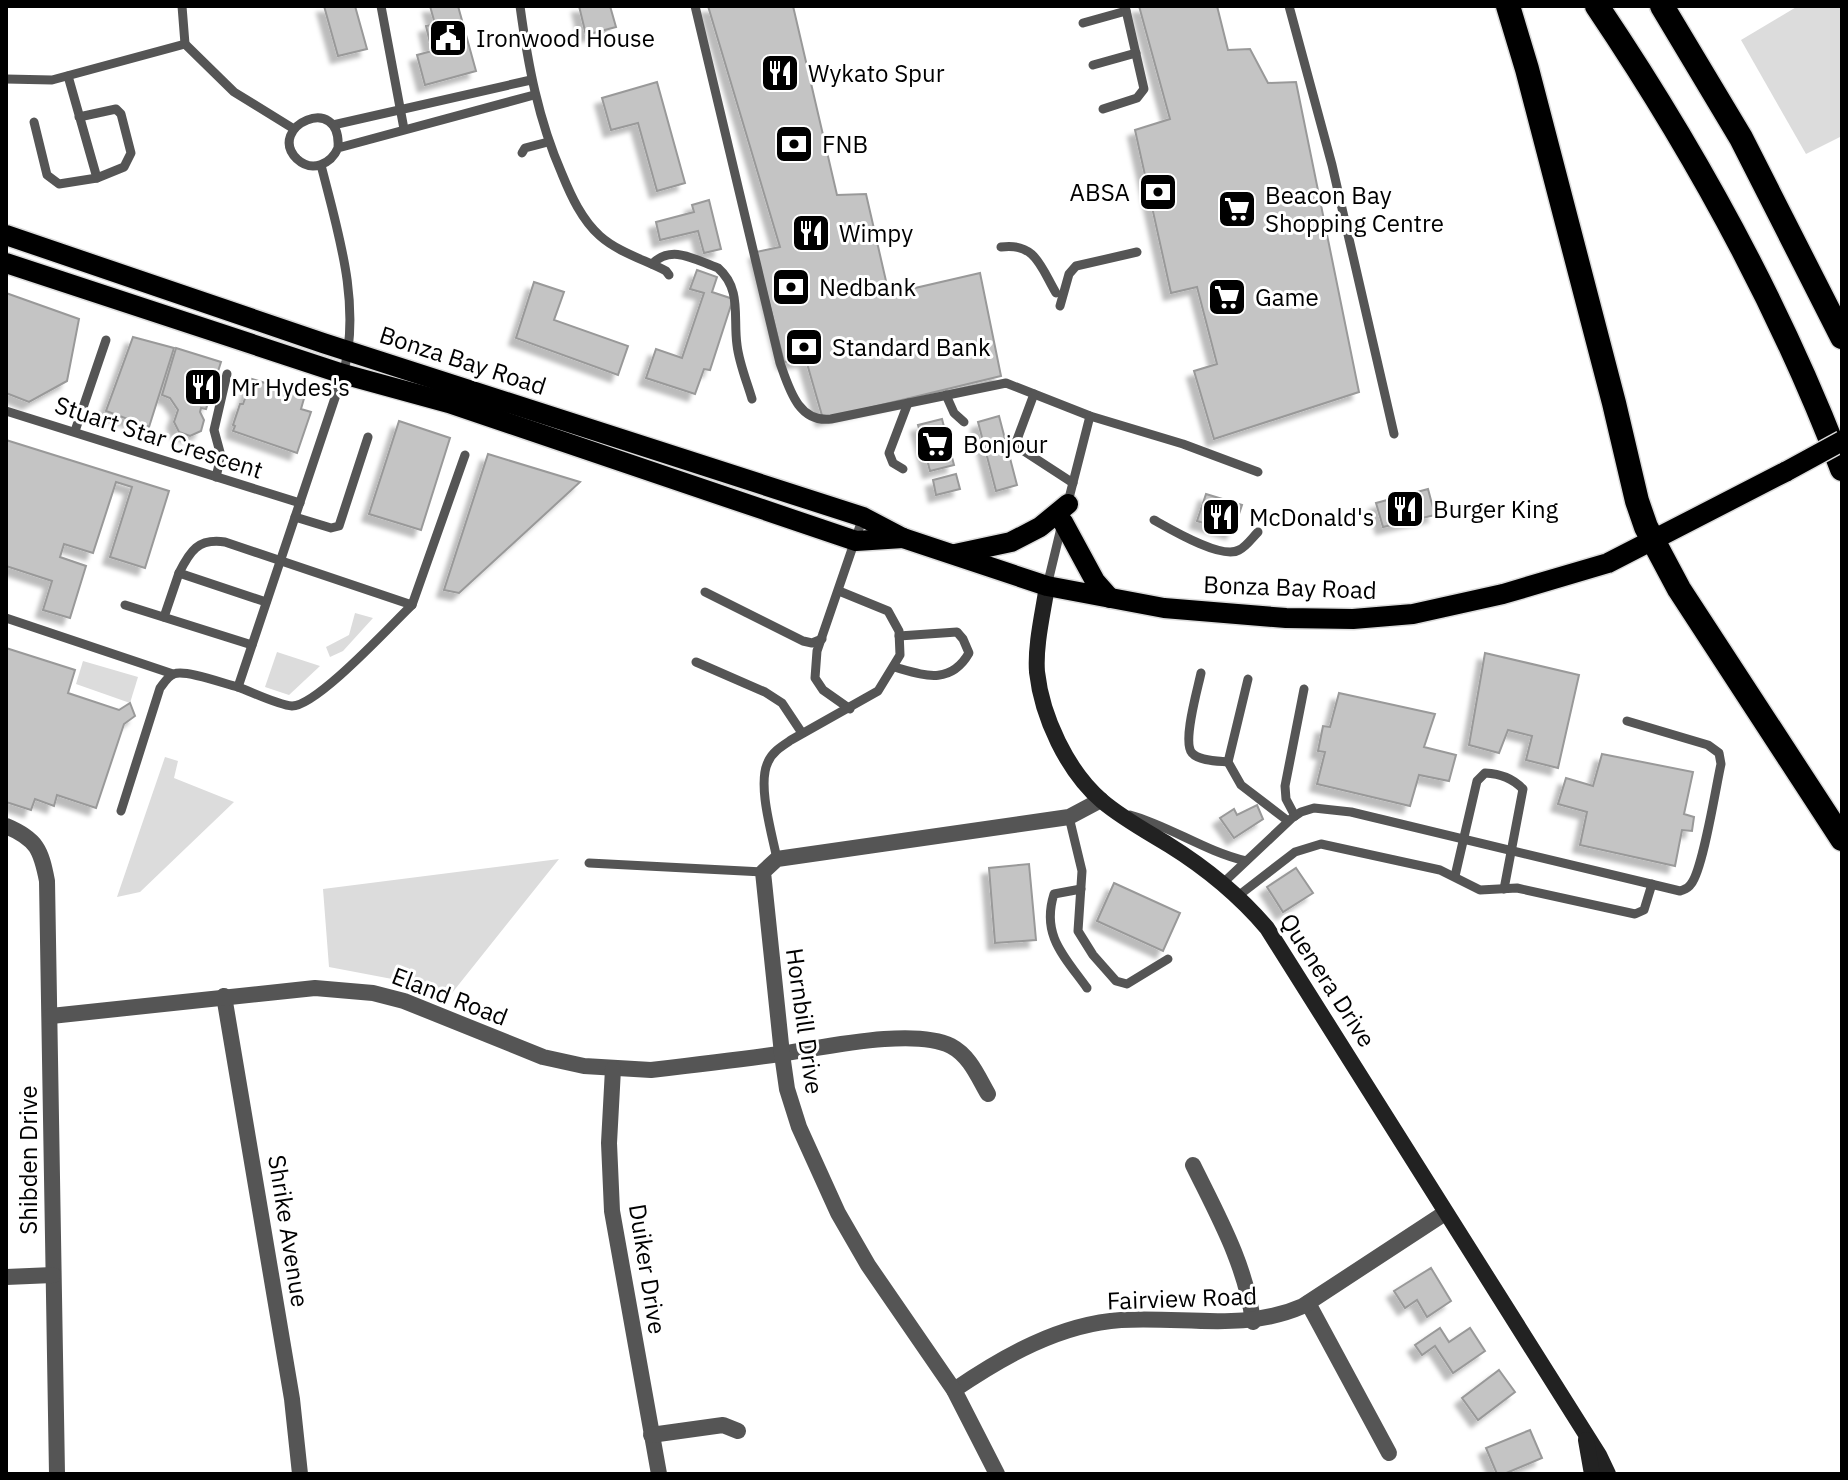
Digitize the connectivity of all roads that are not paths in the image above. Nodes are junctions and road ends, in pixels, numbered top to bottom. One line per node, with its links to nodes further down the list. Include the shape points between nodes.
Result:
1 (182, 6): 11 (lane)
2 (381, 6): 18 (lane)
3 (520, 6): 16 (lane)
4 (695, 6): 46 (lane, via 793,400 819,419)
5 (1289, 6): 51 (lane)
6 (1508, 6): 68 (highway)
7 (1597, 6): 56 (highway, via 1710,192 1767,300)
8 (1662, 6): 38 (highway, via 1741,138)
9 (1126, 8): 10 (lane); 12 (lane)
10 (1083, 23)
11 (185, 44): 14 (lane); 23 (lane, via 234,92)
12 (1136, 53): 13 (lane); 19 (lane, via 1143,93)
13 (1093, 65)
14 (68, 76): 15 (lane, via 43,82); 20 (lane)
15 (6, 79)
16 (531, 80): 17 (lane); 18 (lane)
17 (534, 95): 24 (lane); 25 (lane)
18 (400, 109): 22 (lane); 24 (lane)
19 (1103, 109)
20 (79, 117): 29 (lane); 29 (lane, via 116,109 127,131 127,164)
21 (34, 122): 29 (lane, via 52,180 59,184)
22 (333, 125): 23 (lane, via 312,117); 26 (lane)
23 (294, 129): 28 (lane, via 290,145 298,160)
24 (404, 129): 26 (lane)
25 (548, 142): 27 (lane); 34 (lane, via 587,223 609,243)
26 (338, 148): 28 (lane)
27 (522, 153)
28 (321, 165): 40 (lane, via 349,289)
29 (97, 178)
30 (6, 235): 40 (main road, Bonza Bay Road)
31 (1001, 247): 36 (lane, via 1019,246 1035,256)
32 (1137, 252): 37 (lane, via 1076,266)
33 (6, 263): 42 (main road, Bonza Bay Road)
34 (652, 264): 35 (lane); 45 (lane, via 671,253 723,272 736,303 737,346)
35 (669, 275)
36 (1056, 293)
37 (1060, 306)
38 (1842, 336)
39 (106, 340): 50 (lane)
40 (350, 351): 42 (lane); 63 (main road, Bonza Bay Road)
41 (227, 374): 58 (lane, via 214,430 221,456)
42 (343, 374): 60 (lane); 67 (main road, Bonza Bay Road, via 449,403)
43 (1034, 394): 44 (lane, via 1006,383); 48 (lane); 59 (lane, via 1013,443)
44 (946, 395): 46 (lane); 49 (lane)
45 (752, 399)
46 (908, 403): 55 (lane, via 889,453)
47 (6, 411): 50 (lane, Stuart Star Crescent)
48 (1090, 416): 57 (lane); 59 (lane)
49 (964, 422)
50 (75, 431): 58 (lane, Stuart Star Crescent)
51 (1394, 434)
52 (368, 437): 62 (lane, via 339,526)
53 (1842, 441): 68 (main road, Bonza Bay Road, bridge)
54 (465, 455): 78 (lane)
55 (903, 469)
56 (1842, 469)
57 (1258, 472)
58 (216, 477): 60 (lane, Stuart Star Crescent)
59 (1073, 483): 61 (lane)
60 (300, 503): 62 (lane)
61 (1065, 513): 69 (main road, via 1011,542); 72 (lane); 75 (main road, via 1095,581)
62 (295, 517): 70 (lane)
63 (863, 517): 66 (main road, Bonza Bay Road); 67 (lane)
64 (1154, 520): 65 (lane, via 1226,552 1239,550)
65 (1258, 532)
66 (903, 538): 67 (main road, Bonza Bay Road); 69 (main road, Bonza Bay Road)
67 (856, 541): 73 (lane)
68 (1652, 542): 75 (main road, Bonza Bay Road, via 1608,563 1542,583 1413,614 1286,618); 102 (highway)
69 (951, 555): 72 (main road, Bonza Bay Road)
70 (280, 560): 71 (lane, via 202,542); 76 (lane); 78 (lane)
71 (179, 573): 76 (lane); 79 (lane)
72 (1047, 586): 75 (main road, Bonza Bay Road); 95 (street, Quenera Drive, via 1037,668 1041,697 1075,771)
73 (839, 591): 81 (lane, via 888,611); 82 (lane)
74 (705, 592): 82 (lane, via 803,641)
75 (1110, 598)
76 (266, 602): 83 (lane)
77 (125, 605): 79 (lane)
78 (412, 605): 89 (lane, via 304,703 290,706)
79 (164, 617): 83 (lane)
80 (6, 618): 87 (lane)
81 (899, 636): 85 (lane, via 900,655); 85 (lane, via 957,632 969,653 944,676)
82 (822, 639): 91 (lane, via 815,678)
83 (252, 645): 89 (lane)
84 (696, 662): 93 (lane, via 782,703)
85 (894, 667): 91 (lane, via 878,691)
86 (1201, 673): 94 (lane, via 1189,747 1200,758)
87 (173, 674): 89 (lane); 96 (lane, via 160,688)
88 (1248, 679): 94 (lane)
89 (238, 687)
90 (1304, 689): 99 (lane, via 1285,786)
91 (850, 709): 93 (lane)
92 (1627, 721): 110 (lane, via 1708,745 1719,753 1721,764 1691,886 1680,891)
93 (802, 733): 104 (lane, via 766,764 764,785)
94 (1228, 762): 99 (lane, via 1241,785)
95 (1101, 800): 97 (street, Quenera Drive); 98 (street)
96 (121, 811)
97 (1119, 813): 105 (lane); 109 (street, Quenera Drive)
98 (1069, 817): 104 (street); 111 (lane)
99 (1292, 818): 101 (lane, via 1314,808 1351,812); 105 (lane)
100 (6, 826): 117 (street, Shibden Drive, via 39,848 47,881)
101 (1462, 839): 103 (lane); 103 (lane, via 1477,781 1485,773 1499,774 1523,789); 108 (lane)
102 (1842, 839)
103 (1510, 851): 110 (lane); 112 (lane)
104 (777, 859): 107 (street)
105 (1246, 861): 109 (lane)
106 (589, 863): 107 (lane)
107 (763, 872): 118 (street, Hornbill Drive)
108 (1455, 876): 112 (lane, via 1480,890); 113 (lane, via 1321,844 1295,852)
109 (1223, 883): 113 (street, Quenera Drive)
110 (1652, 884): 112 (lane, via 1644,910 1635,914)
111 (1081, 889): 114 (lane, via 1078,931 1116,981 1133,982); 115 (lane, via 1054,894 1051,930 1053,941)
112 (1504, 889)
113 (1238, 896): 122 (street, Quenera Drive, via 1283,951)
114 (1168, 959)
115 (1087, 988)
116 (224, 996): 117 (street, Eland Road); 119 (street, Eland Road, via 315,988 373,993 543,1057); 133 (street, Shrike Avenue)
117 (51, 1016): 123 (street, Shibden Drive)
118 (782, 1054): 119 (street, Eland Road, via 651,1070); 120 (street, Eland Road, via 887,1039 928,1039 962,1054); 127 (street, Hornbill Drive, via 799,1127 838,1213)
119 (613, 1069): 130 (street, Duiker Drive, via 612,1211)
120 (988, 1094)
121 (1193, 1165): 126 (street, via 1234,1248)
122 (1445, 1213): 125 (street, Fairview Road); 129 (street, Quenera Drive)
123 (53, 1275): 124 (street); 132 (street, Shibden Drive)
124 (6, 1277)
125 (1308, 1303): 126 (street, Fairview Road); 131 (street)
126 (1253, 1322): 127 (street, Fairview Road, via 1120,1320 1084,1327 1013,1353)
127 (954, 1390): 135 (street, Hornbill Drive)
128 (738, 1431): 130 (street, via 723,1425)
129 (1585, 1433): 136 (street, Quenera Drive); 137 (street, Quenera Drive)
130 (651, 1435): 134 (street, Duiker Drive)
131 (1389, 1453)
132 (57, 1474)
133 (300, 1474)
134 (659, 1474)
135 (997, 1474)
136 (1592, 1474)
137 (1608, 1474)

